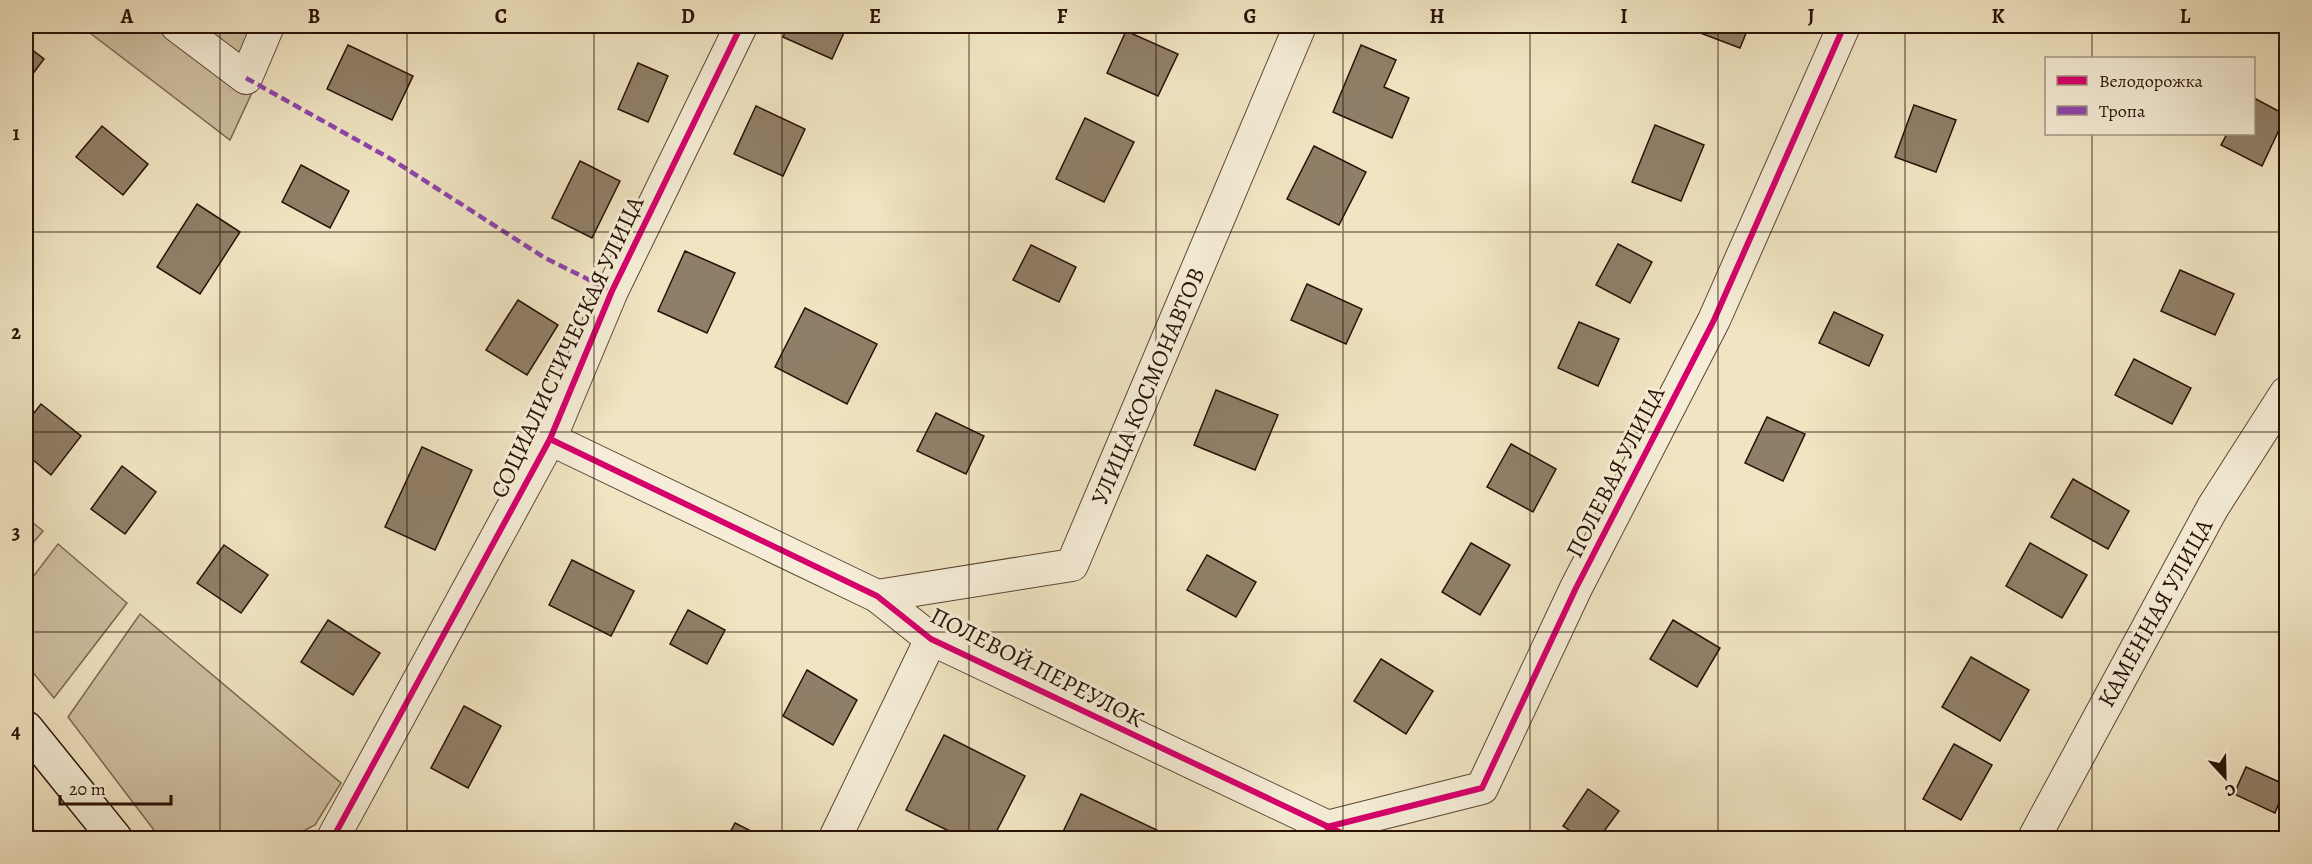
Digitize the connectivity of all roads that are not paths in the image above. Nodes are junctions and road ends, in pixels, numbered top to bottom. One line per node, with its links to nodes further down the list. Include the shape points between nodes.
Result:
1 (177, 26): 2 (street, via 246,78)
2 (268, 26)
3 (741, 26): 7 (street, СОЦИАЛИСТИЧЕСКАЯ УЛИЦА, via 612,291)
4 (1300, 26): 8 (street, УЛИЦА КОСМОНАВТОВ, via 1072,565)
5 (1844, 26): 11 (street, ПОЛЕВАЯ УЛИЦА, via 1714,320 1576,588 1482,788)
6 (2286, 393): 15 (street, КАМЕННАЯ УЛИЦА, via 2213,507)
7 (550, 439): 8 (street, ПОЛЕВОЙ ПЕРЕУЛОК); 13 (street, СОЦИАЛИСТИЧЕСКАЯ УЛИЦА)
8 (877, 596): 9 (street, ПОЛЕВОЙ ПЕРЕУЛОК)
9 (931, 639): 11 (street, ПОЛЕВОЙ ПЕРЕУЛОК); 14 (street)
10 (26, 728): 12 (main road)
11 (1340, 833)
12 (116, 838)
13 (333, 838)
14 (835, 838)
15 (2034, 838)

